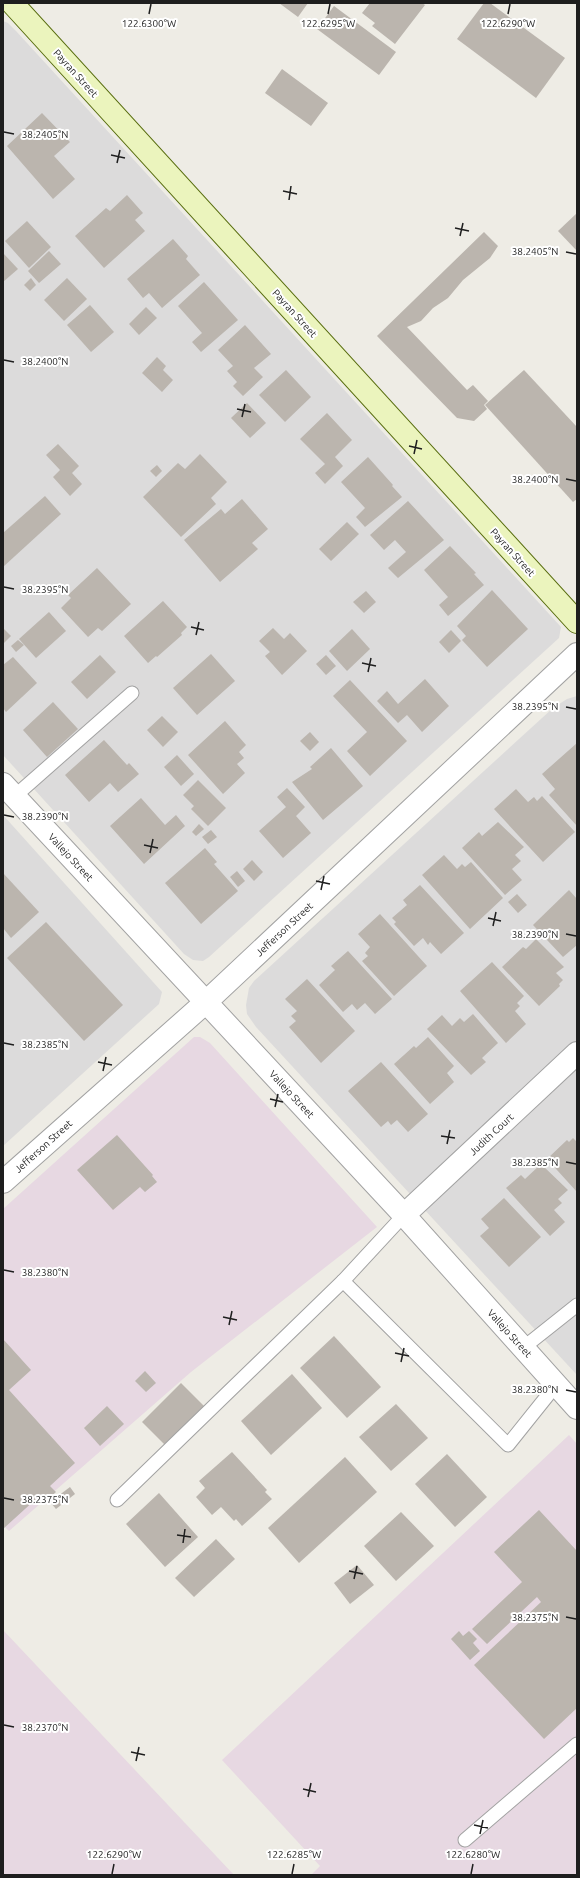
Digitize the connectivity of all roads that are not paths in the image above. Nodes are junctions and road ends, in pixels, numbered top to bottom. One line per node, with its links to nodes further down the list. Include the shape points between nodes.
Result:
1 (12, 3): 2 (main road, Payran Street)
2 (577, 622)
3 (577, 654): 6 (street, Jefferson Street)
4 (132, 693): 5 (lane)
5 (9, 790): 6 (street, Vallejo Street)
6 (206, 1002): 8 (street, Jefferson Street); 9 (street, Vallejo Street)
7 (577, 1053): 9 (street, Judith Court)
8 (3, 1182)
9 (404, 1216): 10 (lane); 12 (street, Vallejo Street)
10 (343, 1281): 13 (lane, via 508,1445); 15 (lane)
11 (577, 1305): 12 (lane)
12 (523, 1348): 13 (street, Vallejo Street)
13 (556, 1385): 14 (street, Vallejo Street)
14 (577, 1408)
15 (117, 1500)
16 (577, 1744): 17 (lane)
17 (465, 1840)

